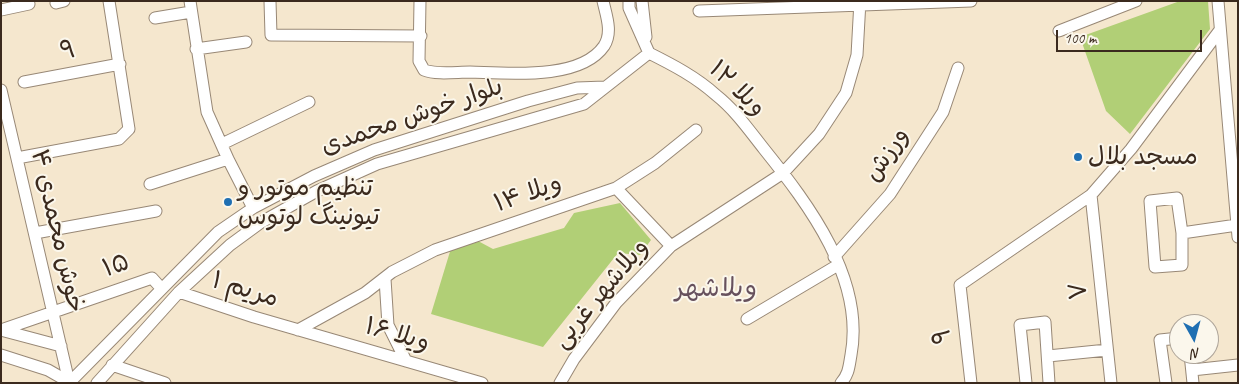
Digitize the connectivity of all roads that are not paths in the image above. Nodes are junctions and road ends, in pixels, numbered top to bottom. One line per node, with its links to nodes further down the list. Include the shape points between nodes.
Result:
1 (109, 1): 23 (street)
2 (270, 1): 19 (street, via 271,35)
3 (420, 1): 19 (street)
4 (602, 1): 19 (street, via 609,30 603,47 579,64 556,72 428,72 420,66)
5 (629, 1): 22 (street)
6 (642, 1): 22 (street)
7 (970, 1): 11 (street)
8 (1136, 1): 18 (street)
9 (1218, 1): 17 (street)
10 (29, 4): 14 (street)
11 (860, 4): 12 (street); 35 (street, ویلاشهر غربی, via 857,54 846,93 819,134)
12 (759, 5): 15 (street)
13 (190, 7): 16 (street); 21 (street)
14 (1, 10)
15 (699, 12)
16 (156, 18)
17 (1220, 30): 38 (street); 41 (street)
18 (1059, 31)
19 (421, 36)
20 (246, 42): 21 (street)
21 (196, 49): 32 (street, via 207,112)
22 (648, 53): 26 (street); 35 (street, ویلا ۱۲, via 682,69 717,95 742,120)
23 (120, 64): 25 (street, ۹); 33 (street, via 130,124 126,134 119,140)
24 (958, 68): 45 (street, ورزش, via 943,112 895,186)
25 (24, 82)
26 (605, 87): 29 (street, بلوار خوش محمدی, via 577,88); 31 (street, بلوار خوش محمدی, via 584,104)
27 (2, 94): 33 (street, خوش محمدی ۴)
28 (309, 102): 32 (street)
29 (451, 124): 31 (street, via 451,133); 39 (street, بلوار خوش محمدی, via 374,150)
30 (696, 130): 37 (street, ۱۴ ویلا, via 655,163)
31 (456, 140): 48 (street, بلوار خوش محمدی, via 377,164 316,192 260,223 230,245)
32 (222, 144): 34 (street)
33 (17, 158): 42 (street, خوش محمدی ۴)
34 (228, 159): 36 (street); 39 (street)
35 (783, 173): 44 (street, ویلاشهر غربی); 45 (street, ویلا ۱۲, via 811,212)
36 (150, 184)
37 (616, 188): 44 (street); 46 (street, ۱۴ ویلا, via 435,250 392,272)
38 (1091, 195): 55 (street, ۷); 69 (street, ۹, via 960,285)
39 (253, 208): 47 (street, بلوار خوش محمدی, via 218,232)
40 (156, 211): 42 (street)
41 (1237, 231): 43 (street)
42 (34, 233): 49 (street, خوش محمدی ۴)
43 (1182, 233): 43 (street, via 1178,198 1150,201 1155,267 1182,265)
44 (671, 246): 67 (street, ویلاشهر غربی, via 616,303)
45 (836, 261): 50 (street, ورزش); 68 (street, ویلا ۱۲, via 847,284 855,334 848,375)
46 (385, 280): 52 (street, ۱۴ ویلا); 58 (street, via 388,325)
47 (161, 288): 49 (street, ۱۵, via 152,278); 63 (street, بلوار خوش محمدی)
48 (179, 292): 52 (street, ۱ مریم); 60 (street, بلوار خوش محمدی)
49 (53, 311): 51 (street); 54 (street, خوش محمدی ۴)
50 (747, 320)
51 (1, 330): 54 (street)
52 (298, 330): 58 (street, ۱۶ ویلا)
53 (1169, 339): 73 (street, via 1160,340)
54 (61, 346): 63 (street, خوش محمدی ۴)
55 (1108, 350): 57 (street); 72 (street, ۷)
56 (1, 355): 63 (street, via 48,370)
57 (1048, 356): 70 (street, via 1045,322 1020,325); 71 (street)
58 (406, 361): 66 (street, ۱۶ ویلا)
59 (1191, 364): 62 (street)
60 (112, 365): 64 (street, بلوار خوش محمدی); 65 (street)
61 (1238, 365): 62 (street)
62 (1192, 370): 74 (street)
63 (69, 382)
64 (103, 382)
65 (165, 383)
66 (482, 383)
67 (560, 383)
68 (841, 383)
69 (971, 383)
70 (1026, 383)
71 (1050, 383)
72 (1111, 383)
73 (1166, 383)
74 (1193, 383)

